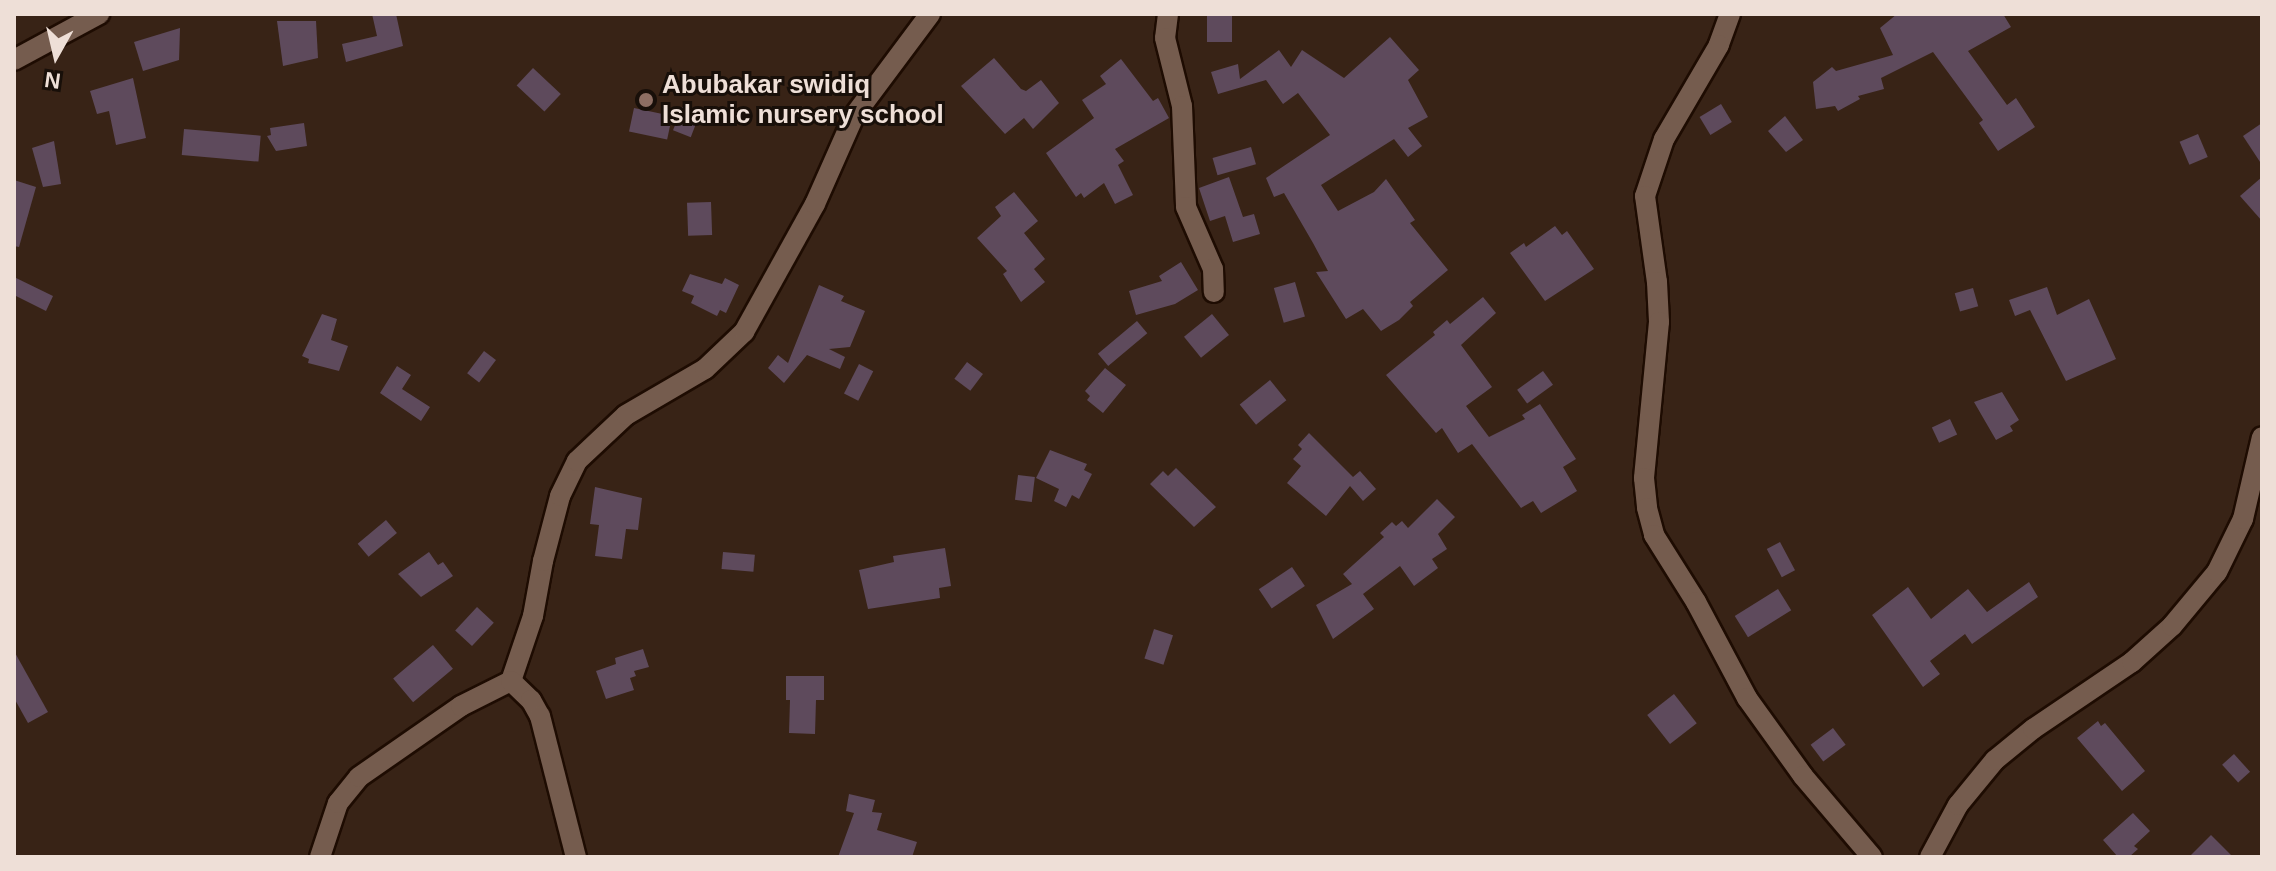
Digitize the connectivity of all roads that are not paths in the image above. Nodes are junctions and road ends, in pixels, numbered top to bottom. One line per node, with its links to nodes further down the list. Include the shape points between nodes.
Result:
1 (99, 14): 5 (street)
2 (930, 14): 8 (street, via 854,116 815,204 744,332 705,369 626,415 577,461 560,496 533,616)
3 (1168, 14): 6 (street, via 1165,38 1182,106 1186,207 1213,269)
4 (1730, 14): 11 (street, via 1719,45 1664,139 1645,196 1659,322 1644,478 1647,508 1654,535 1747,698 1803,776)
5 (14, 60)
6 (1214, 292)
7 (2262, 437): 12 (street, via 2243,519 2217,572 2172,626 2132,662 1995,760 1958,805)
8 (511, 681): 9 (street, via 461,706 359,777 338,803); 10 (street, via 540,716)
9 (320, 857)
10 (576, 857)
11 (1872, 857)
12 (1930, 857)

